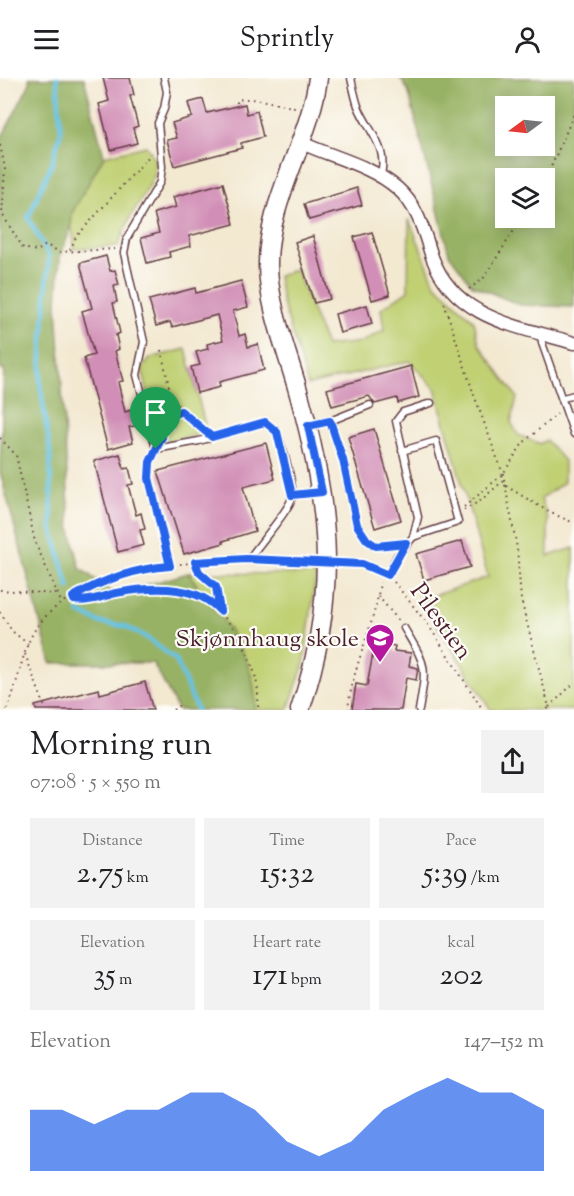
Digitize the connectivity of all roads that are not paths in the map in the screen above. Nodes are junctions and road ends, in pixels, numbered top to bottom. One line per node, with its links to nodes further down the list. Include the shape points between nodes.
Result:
1 (165, 78): 15 (lane, via 164,109 158,123 160,182 124,249 144,342 137,375)
2 (318, 78): 4 (street)
3 (351, 78): 5 (lane, via 358,105 381,146 384,163)
4 (302, 144): 5 (street); 13 (street, via 278,209 268,264 274,303)
5 (380, 177): 6 (street, via 398,189 416,211 443,281 455,297 491,317)
6 (541, 333): 7 (street); 9 (lane)
7 (574, 343)
8 (574, 395): 9 (lane)
9 (563, 398): 14 (lane)
10 (431, 404): 16 (lane, via 398,416 396,426)
11 (370, 405): 12 (lane)
12 (330, 421): 13 (lane); 20 (lane, via 361,532 376,546)
13 (308, 426): 17 (street)
14 (574, 434)
15 (156, 449): 18 (lane, via 265,422 277,432); 22 (lane, via 149,478)
16 (402, 452): 19 (lane, via 418,517); 19 (lane, via 436,441 458,522)
17 (322, 492): 18 (lane); 25 (street, via 327,570 324,610)
18 (292, 495): 21 (lane, via 289,508)
19 (412, 537): 20 (lane)
20 (406, 543): 23 (lane)
21 (249, 559)
22 (170, 566)
23 (388, 575)
24 (404, 628): 26 (lane, via 424,666)
25 (300, 710)
26 (419, 710)

